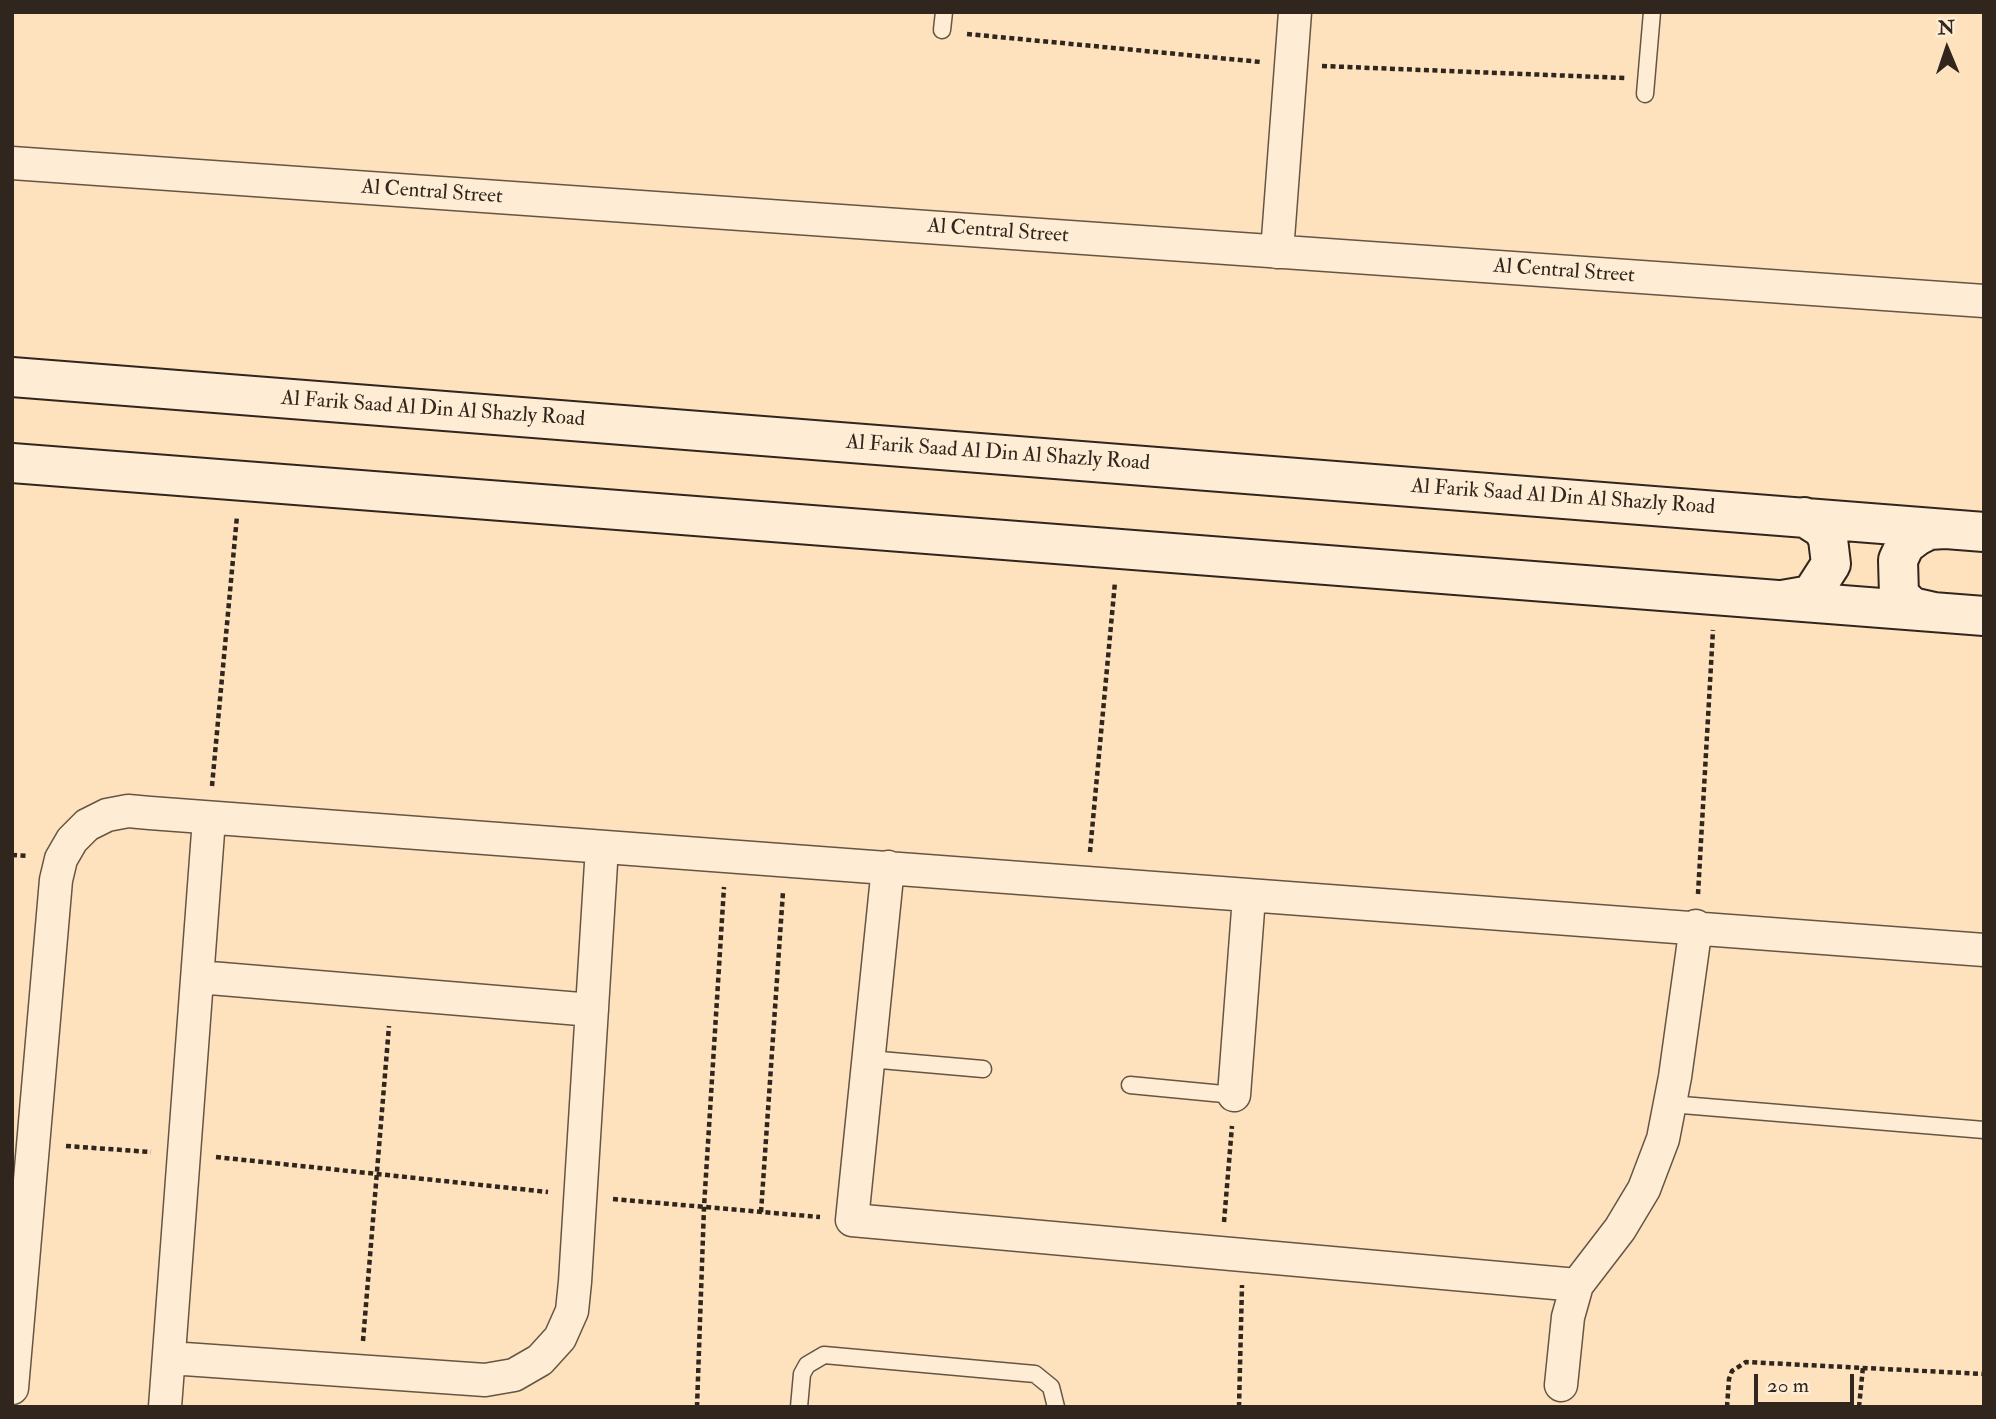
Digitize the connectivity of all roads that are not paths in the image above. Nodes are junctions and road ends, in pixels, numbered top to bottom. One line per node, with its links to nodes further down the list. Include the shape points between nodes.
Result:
1 (944, 12): 4 (lane)
2 (1295, 12): 7 (street)
3 (1652, 12): 5 (lane)
4 (942, 30)
5 (1645, 94)
6 (12, 163): 7 (street, Al Central Street)
7 (1277, 252): 8 (street, Al Central Street)
8 (1984, 301)
9 (12, 377): 11 (street, Al Farik Saad Al Din Al Shazly Road)
10 (12, 463): 13 (street)
11 (1804, 517): 12 (street, Al Farik Saad Al Din Al Shazly Road); 13 (street, via 1828,538 1830,564 1811,595)
12 (1969, 530): 14 (street, via 1929,530 1905,545 1898,560 1899,595 1912,607)
13 (1780, 600): 14 (street)
14 (1938, 612): 15 (street)
15 (1984, 616)
16 (209, 818): 17 (street); 22 (street); 33 (street, via 128,811 107,815 72,840 61,859)
17 (602, 847): 18 (street); 23 (street)
18 (888, 867): 19 (street); 24 (street)
19 (1249, 898): 20 (street); 27 (street)
20 (1696, 926): 21 (street); 28 (street)
21 (1984, 950)
22 (198, 977): 23 (street); 31 (street)
23 (592, 1010): 31 (street, via 572,1311 560,1338 540,1360 514,1375 485,1380)
24 (869, 1059): 25 (lane); 30 (street, via 852,1220)
25 (983, 1069)
26 (1130, 1085): 27 (lane)
27 (1234, 1095)
28 (1670, 1104): 29 (lane); 30 (street, via 1663,1139 1644,1189)
29 (1984, 1130)
30 (1577, 1285): 32 (street, via 1568,1317)
31 (170, 1358): 34 (street)
32 (1562, 1385)
33 (12, 1388)
34 (165, 1407)
35 (799, 1407): 36 (lane, via 802,1374 814,1358 824,1355 1035,1374 1051,1387)
36 (1056, 1407)

